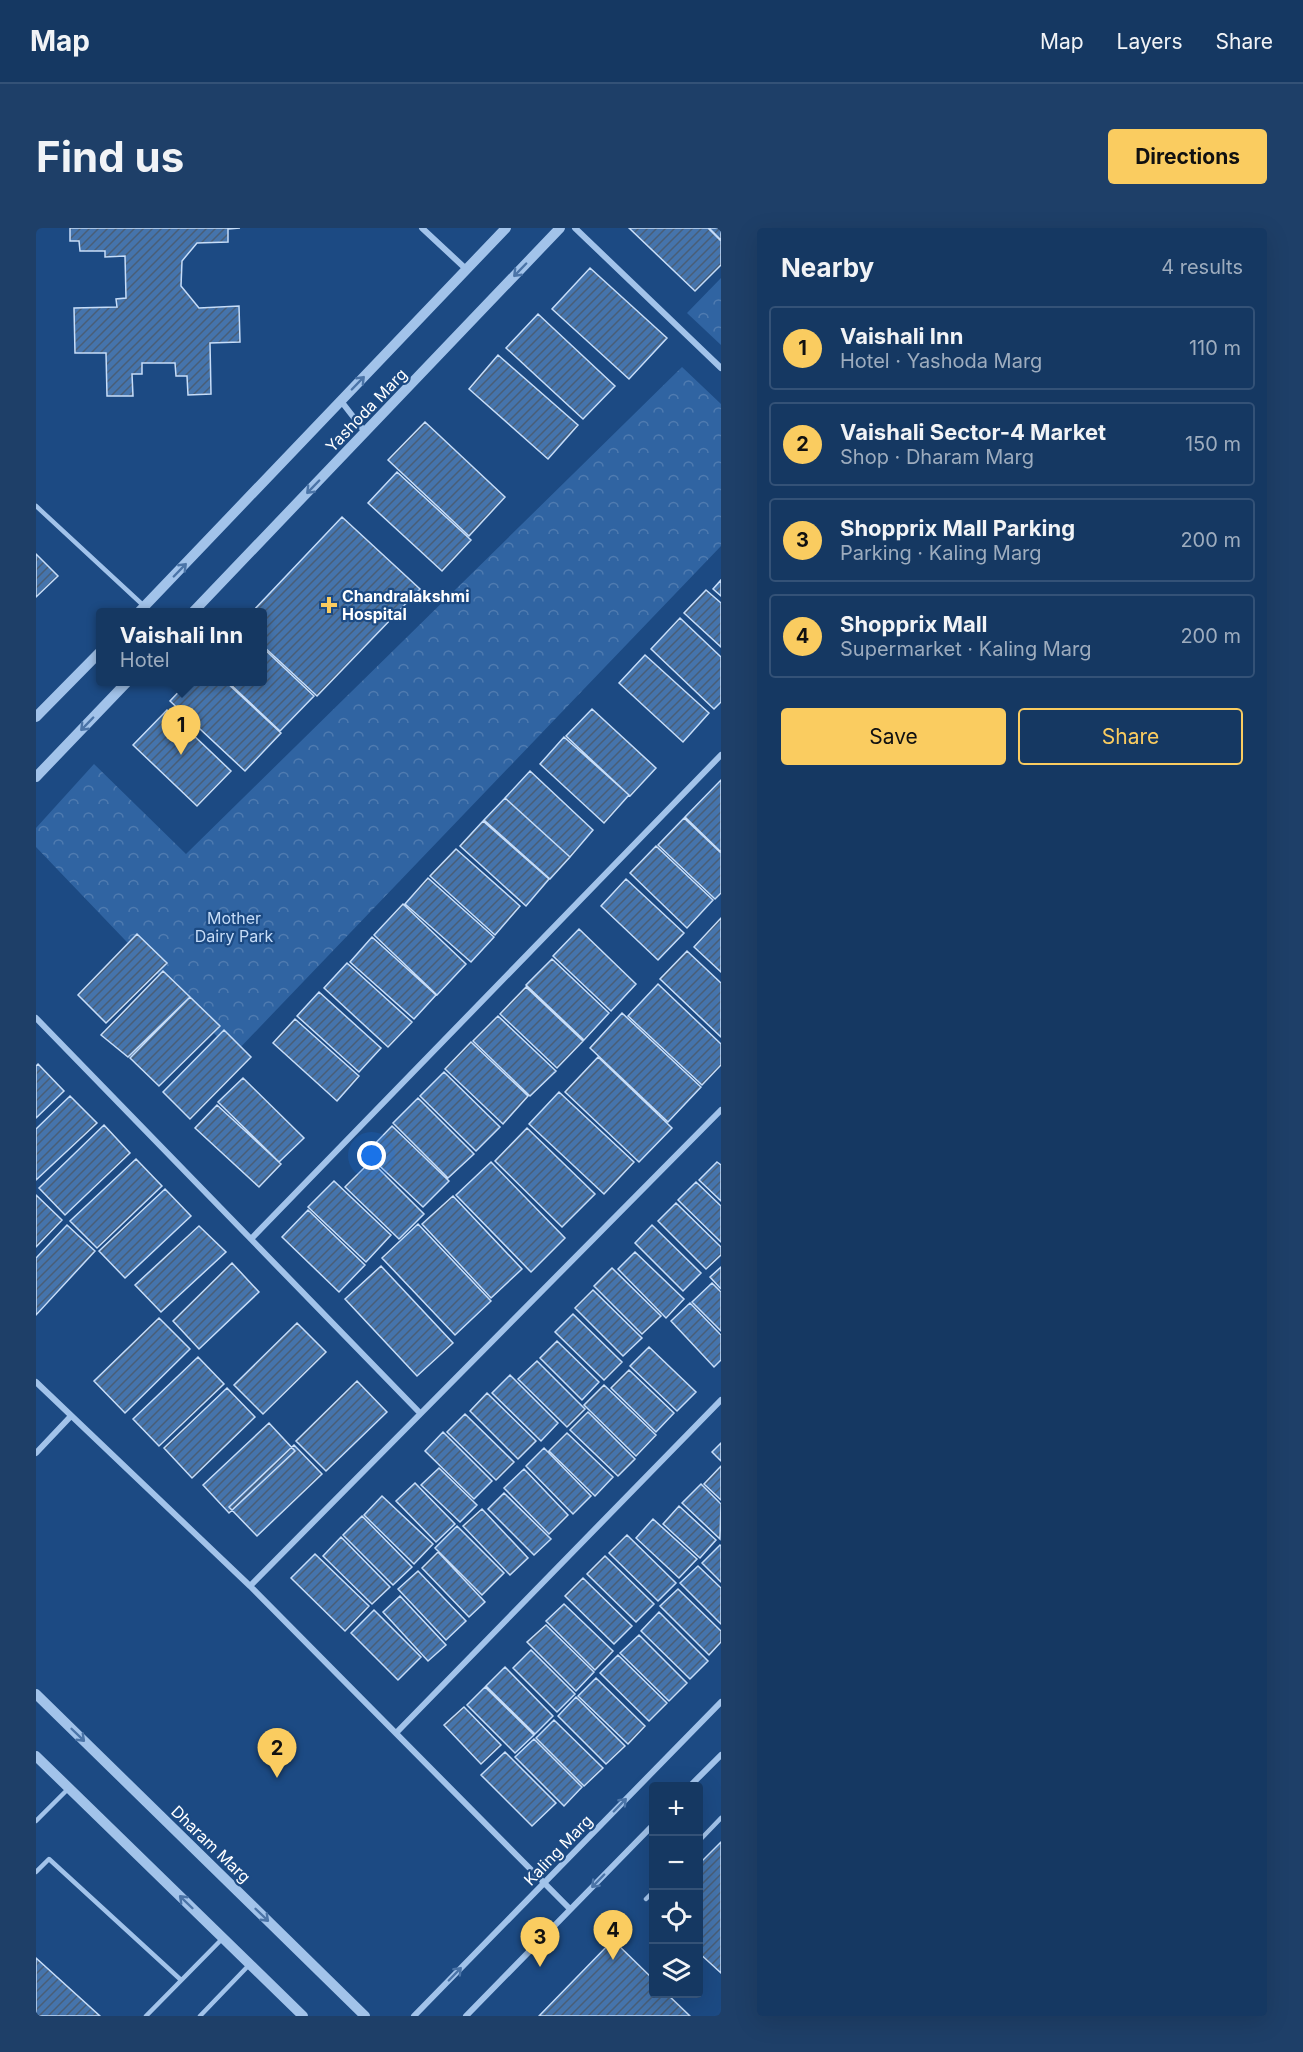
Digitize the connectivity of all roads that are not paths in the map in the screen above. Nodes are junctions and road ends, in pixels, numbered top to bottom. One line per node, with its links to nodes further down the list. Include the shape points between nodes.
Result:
1 (422, 228): 5 (street)
2 (506, 228): 5 (street, Yashoda Marg)
3 (560, 228): 8 (street, Yashoda Marg, one-way to 8)
4 (575, 228): 6 (street)
5 (466, 269): 7 (street, Yashoda Marg, one-way to 5)
6 (721, 368)
7 (341, 401): 8 (street); 11 (street, Yashoda Marg, one-way to 7)
8 (365, 432): 12 (street, Yashoda Marg, one-way to 12)
9 (36, 506): 10 (lane)
10 (141, 608)
11 (143, 608)
12 (197, 608)
13 (96, 656): 15 (street)
14 (122, 686): 17 (street, one-way to 17)
15 (36, 715)
16 (721, 754): 20 (street)
17 (36, 777)
18 (36, 1018): 20 (street)
19 (721, 1110): 23 (street)
20 (251, 1239): 23 (street)
21 (36, 1382): 24 (street)
22 (721, 1400): 29 (street)
23 (419, 1412): 26 (street)
24 (71, 1416): 25 (street); 26 (street)
25 (36, 1453)
26 (250, 1586): 29 (street)
27 (36, 1694): 49 (street, Dharam Marg, one-way to 49)
28 (721, 1702): 39 (street, Kaling Marg, one-way to 28)
29 (397, 1732): 39 (street)
30 (721, 1755): 32 (street)
31 (36, 1756): 33 (street)
32 (694, 1782)
33 (68, 1788): 35 (lane); 43 (street, one-way to 33)
34 (721, 1818): 37 (lane)
35 (36, 1821)
36 (649, 1829): 42 (street, one-way to 42)
37 (703, 1838)
38 (36, 1872): 45 (lane, via 49,1859)
39 (544, 1883): 42 (street); 50 (street, Kaling Marg, one-way to 39)
40 (649, 1896): 41 (lane)
41 (646, 1899)
42 (570, 1909): 51 (street)
43 (223, 1938): 44 (street); 45 (lane)
44 (250, 1965): 47 (lane); 48 (street)
45 (181, 1980): 46 (lane)
46 (146, 2016)
47 (200, 2016)
48 (303, 2016)
49 (366, 2016)
50 (414, 2016)
51 (465, 2016)

